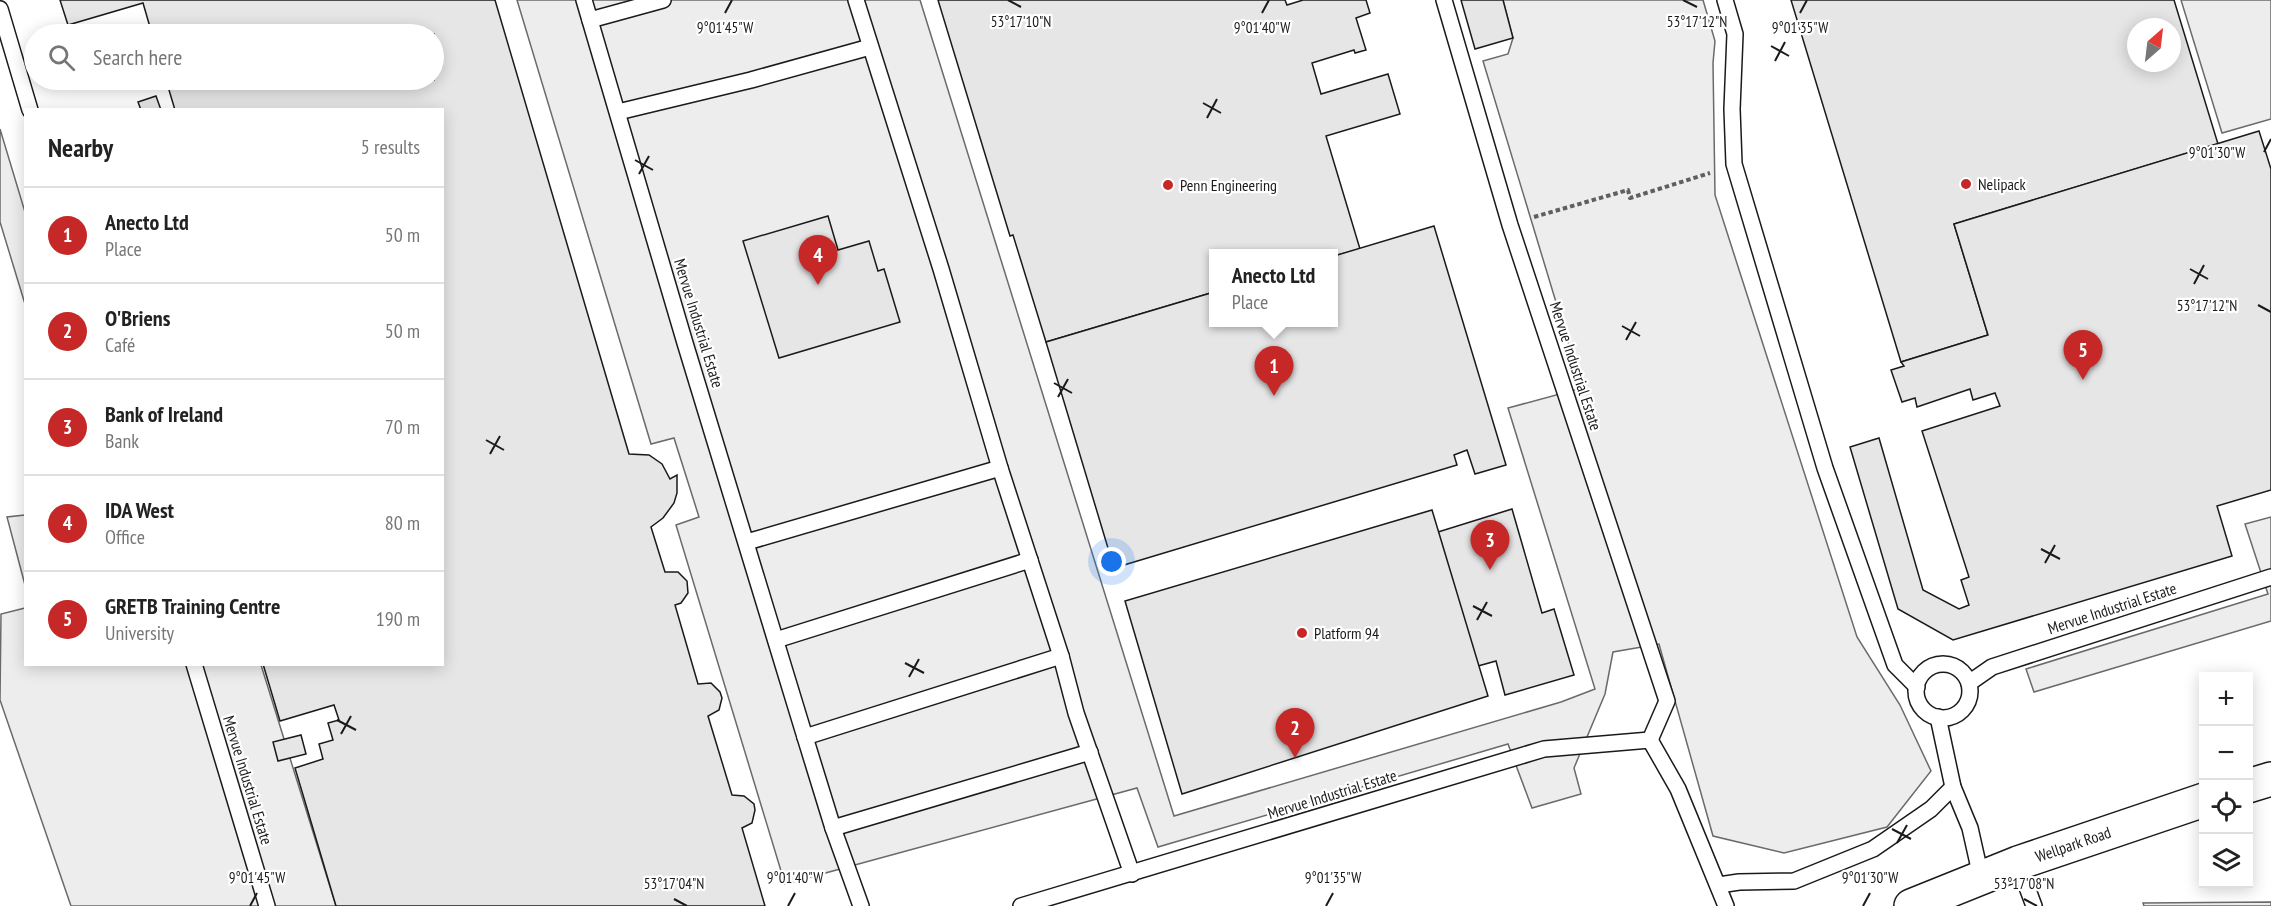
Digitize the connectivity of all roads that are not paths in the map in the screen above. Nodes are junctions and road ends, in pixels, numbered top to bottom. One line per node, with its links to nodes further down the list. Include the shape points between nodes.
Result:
1 (584, 0): 7 (lane, Mervue Industrial Estate)
2 (663, 0): 7 (lane)
3 (856, 0): 8 (lane)
4 (1444, 0): 24 (lane, Mervue Industrial Estate, via 1510,225 1667,700)
5 (1725, 0): 21 (lane, via 1735,34 1734,164 1829,479 1894,665)
6 (0, 9): 10 (lane)
7 (590, 20): 12 (lane, Mervue Industrial Estate)
8 (870, 47): 12 (lane); 13 (lane)
9 (24, 90): 11 (lane)
10 (24, 90)
11 (29, 108)
12 (618, 112): 14 (lane, Mervue Industrial Estate)
13 (1000, 468): 14 (lane); 15 (lane)
14 (747, 542): 17 (lane, Mervue Industrial Estate)
15 (1030, 560): 17 (lane); 18 (lane)
16 (2271, 577): 20 (lane, Mervue Industrial Estate, via 1992,667)
17 (776, 640): 23 (lane, Mervue Industrial Estate)
18 (1061, 656): 23 (lane); 25 (lane)
19 (195, 666): 35 (lane, Mervue Industrial Estate)
20 (1969, 683): 21 (lane, via 1958,669 1941,665 1925,672); 22 (lane, via 1966,706 1954,716)
21 (1917, 687): 22 (lane, via 1919,703 1930,715)
22 (1938, 717): 28 (lane)
23 (805, 737): 30 (lane, Mervue Industrial Estate)
24 (1650, 740): 32 (lane, Mervue Industrial Estate, via 1544,749); 34 (lane, via 1678,789)
25 (1090, 752): 30 (lane); 32 (lane)
26 (2271, 779): 27 (main road)
27 (2253, 784)
28 (1953, 787): 33 (lane, via 1970,828); 34 (lane, via 1931,809 1874,849 1794,881)
29 (2199, 803): 31 (main road, Wellpark Road)
30 (833, 828): 36 (lane, Mervue Industrial Estate)
31 (2018, 863): 33 (main road, Wellpark Road); 40 (lane)
32 (1132, 874): 37 (lane, Mervue Industrial Estate)
33 (1982, 877): 39 (main road, Wellpark Road)
34 (1719, 885): 38 (lane)
35 (267, 906)
36 (861, 906)
37 (1021, 906)
38 (1726, 906)
39 (1911, 906)
40 (2034, 906)

